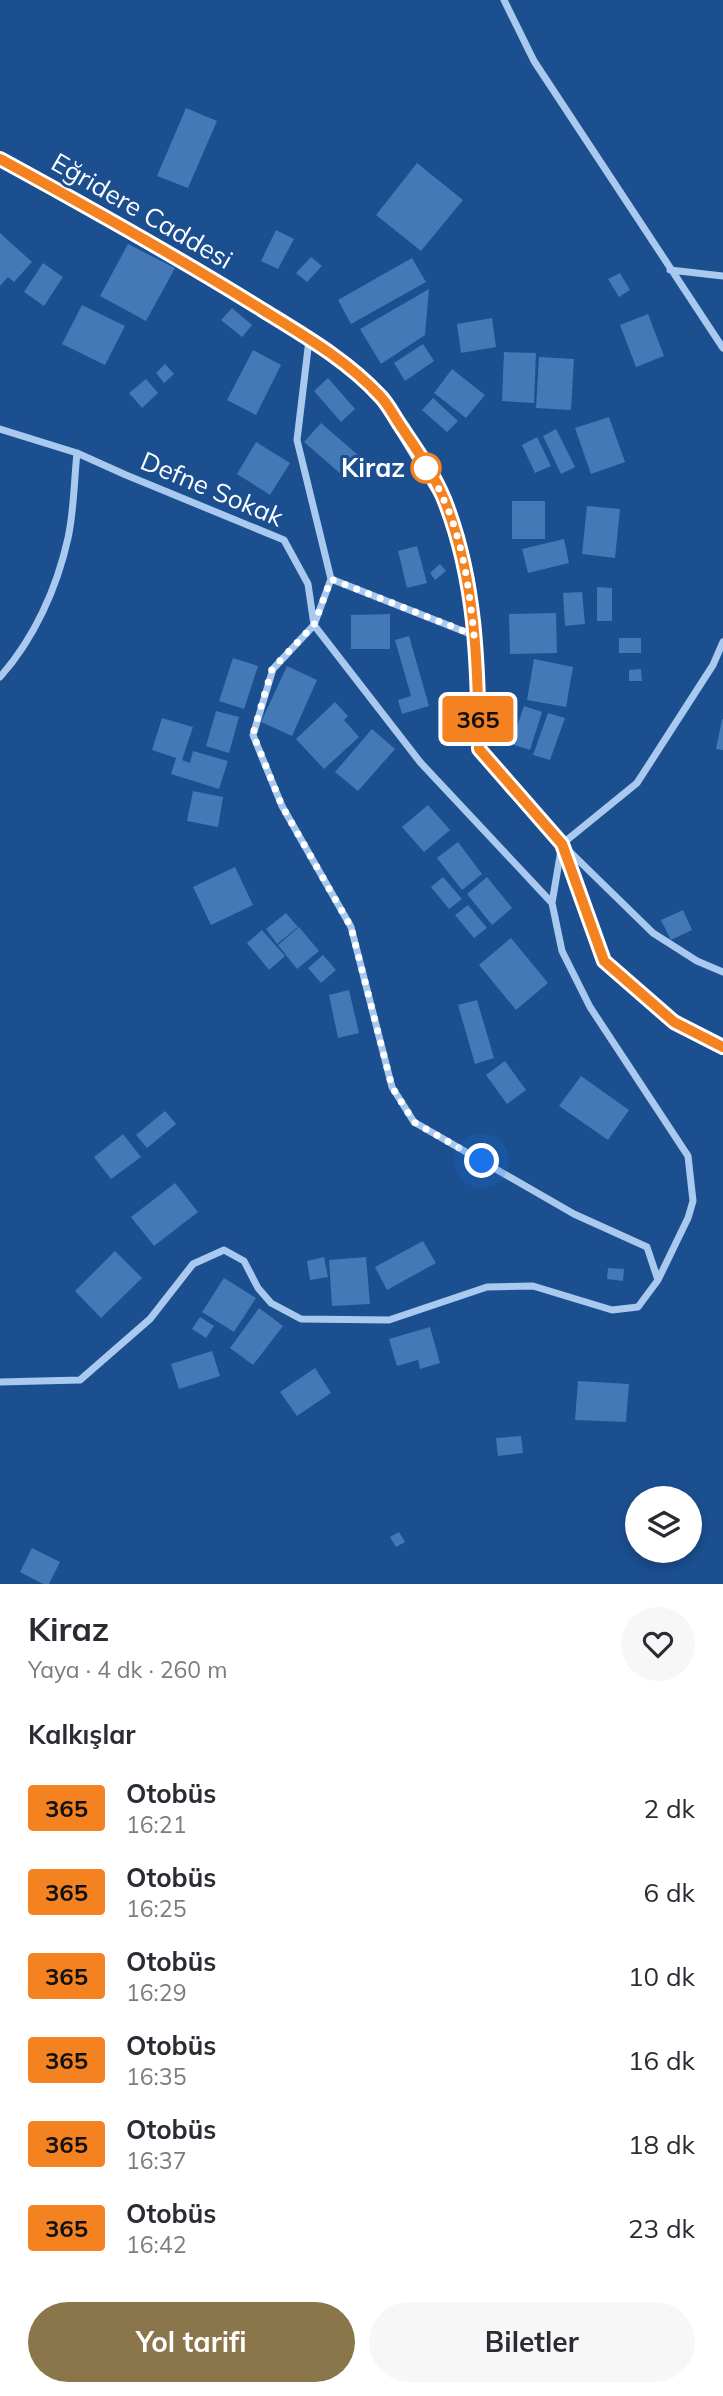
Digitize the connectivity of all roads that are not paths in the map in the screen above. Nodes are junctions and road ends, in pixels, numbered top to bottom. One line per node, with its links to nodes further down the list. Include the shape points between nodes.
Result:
1 (504, 0): 3 (street, via 534,61)
2 (0, 159): 5 (street, Eğridere Caddesi, via 213,279)
3 (670, 270): 4 (street); 6 (street)
4 (723, 276)
5 (309, 339): 9 (street, via 297,440); 11 (street, Eğridere Caddesi, via 382,397 443,497 468,581)
6 (723, 348)
7 (0, 429): 8 (street, Defne Sokak)
8 (77, 453): 10 (street, Defne Sokak, via 284,540 308,584); 13 (street, via 69,537 53,591 16,659)
9 (331, 579): 10 (street); 11 (street)
10 (314, 625): 15 (street, via 420,762); 18 (street, via 272,669 253,734 282,806 351,927 392,1087 414,1122 573,1214 647,1247)
11 (474, 635): 14 (street, Eğridere Caddesi, via 479,749)
12 (723, 642): 14 (street, via 637,783)
13 (0, 677)
14 (562, 844): 15 (street); 16 (street, via 653,933); 17 (street, Eğridere Caddesi, via 604,961 674,1022)
15 (552, 903): 18 (street, via 562,951 590,1007 688,1156 692,1201 688,1218)
16 (723, 972)
17 (723, 1047)
18 (658, 1280): 19 (street, via 638,1307 612,1310 533,1286 487,1287 389,1320 301,1319 271,1303 244,1261 224,1250 193,1264 149,1318 80,1380)
19 (0, 1382)

